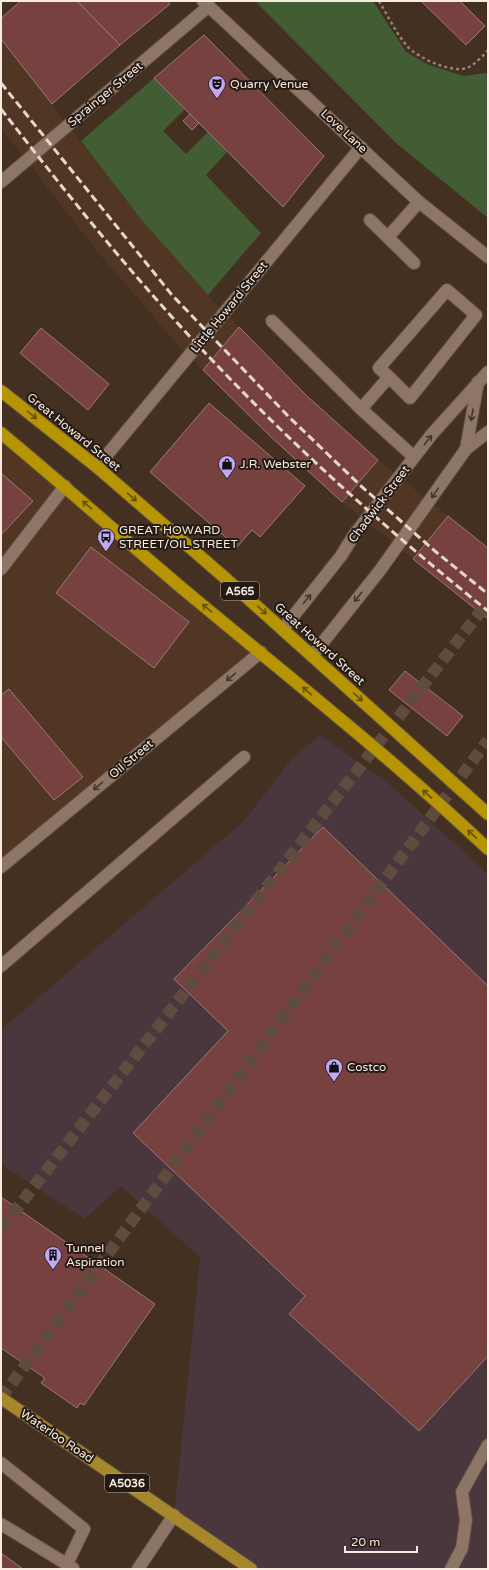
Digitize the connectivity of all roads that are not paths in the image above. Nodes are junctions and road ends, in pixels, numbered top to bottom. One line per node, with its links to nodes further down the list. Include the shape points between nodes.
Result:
1 (206, 4): 2 (street, Love Lane); 3 (street, Sprainger Street)
2 (361, 147): 4 (street, Love Lane); 19 (street, Little Howard Street)
3 (1, 182)
4 (419, 202): 6 (street); 7 (street, Love Lane)
5 (370, 220): 6 (street)
6 (388, 237): 8 (street)
7 (488, 257)
8 (414, 263)
9 (272, 321): 14 (street)
10 (488, 372): 12 (street, Chadwick Street)
11 (389, 377): 11 (street, via 410,398 476,315 447,290 379,368); 14 (street)
12 (479, 381): 17 (street, one-way to 17); 18 (street, Chadwick Street, one-way to 12)
13 (1, 390): 19 (highway, Great Howard Street / A565, one-way to 19)
14 (361, 409): 18 (street)
15 (488, 432): 17 (street)
16 (1, 433): 20 (highway, A565)
17 (466, 449): 24 (street, one-way to 24, via 381,569)
18 (414, 457): 22 (street, Chadwick Street, one-way to 18)
19 (97, 467): 22 (highway, Great Howard Street / A565, one-way to 22)
20 (65, 486): 21 (street); 23 (highway, A565, one-way to 20)
21 (1, 569)
22 (283, 629): 24 (highway, Great Howard Street / A565)
23 (261, 652): 27 (highway, A565, one-way to 23); 28 (street, Oil Street, one-way to 28)
24 (312, 656): 26 (highway, Great Howard Street / A565, one-way to 26)
25 (244, 757): 29 (street)
26 (488, 814)
27 (488, 849)
28 (1, 867)
29 (1, 966)
30 (1, 1398): 33 (main road, Waterloo Road / A5036)
31 (488, 1445): 38 (street, via 462,1492 466,1520 462,1548)
32 (1, 1463): 35 (street, via 84,1529)
33 (174, 1514): 36 (street); 37 (main road, Waterloo Road / A5036)
34 (1, 1524): 35 (street)
35 (70, 1567)
36 (138, 1569)
37 (251, 1569)
38 (451, 1569)

